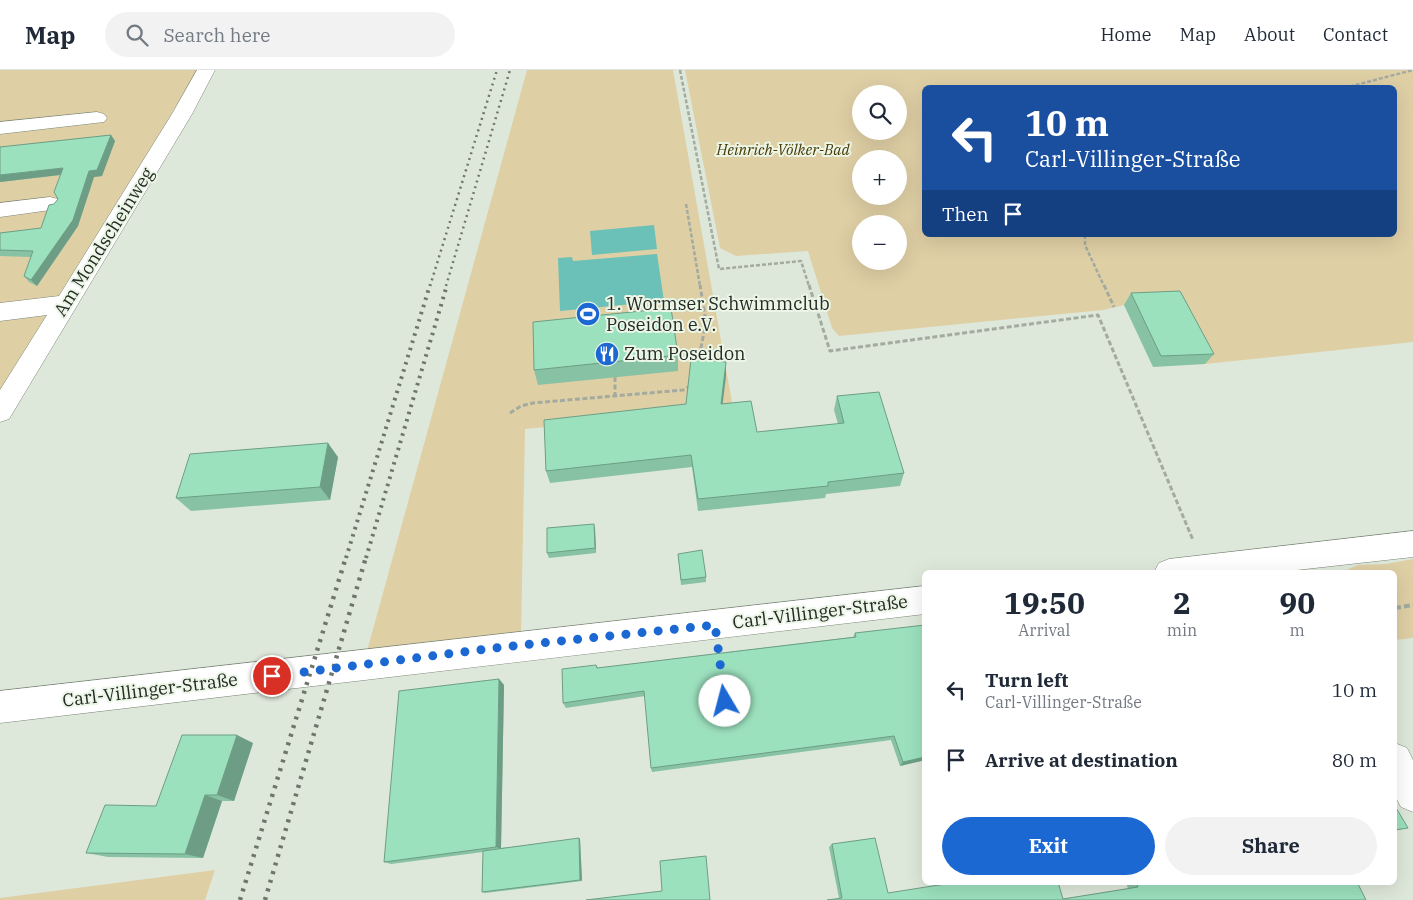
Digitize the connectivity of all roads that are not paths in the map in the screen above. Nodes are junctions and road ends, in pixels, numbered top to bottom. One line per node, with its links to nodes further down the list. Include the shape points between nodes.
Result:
1 (206, 70): 6 (street, Am Mondscheinweg)
2 (97, 118): 3 (street)
3 (0, 128)
4 (50, 204): 5 (street)
5 (0, 210)
6 (66, 304): 7 (street); 8 (street, Am Mondscheinweg)
7 (0, 312)
8 (0, 412)
9 (1413, 544): 10 (street)
10 (1296, 565): 11 (street)
11 (1187, 570)
12 (922, 600): 13 (street, Carl-Villinger-Straße, via 715,625 424,651)
13 (0, 707)
14 (1397, 764): 15 (street)
15 (1413, 795)

